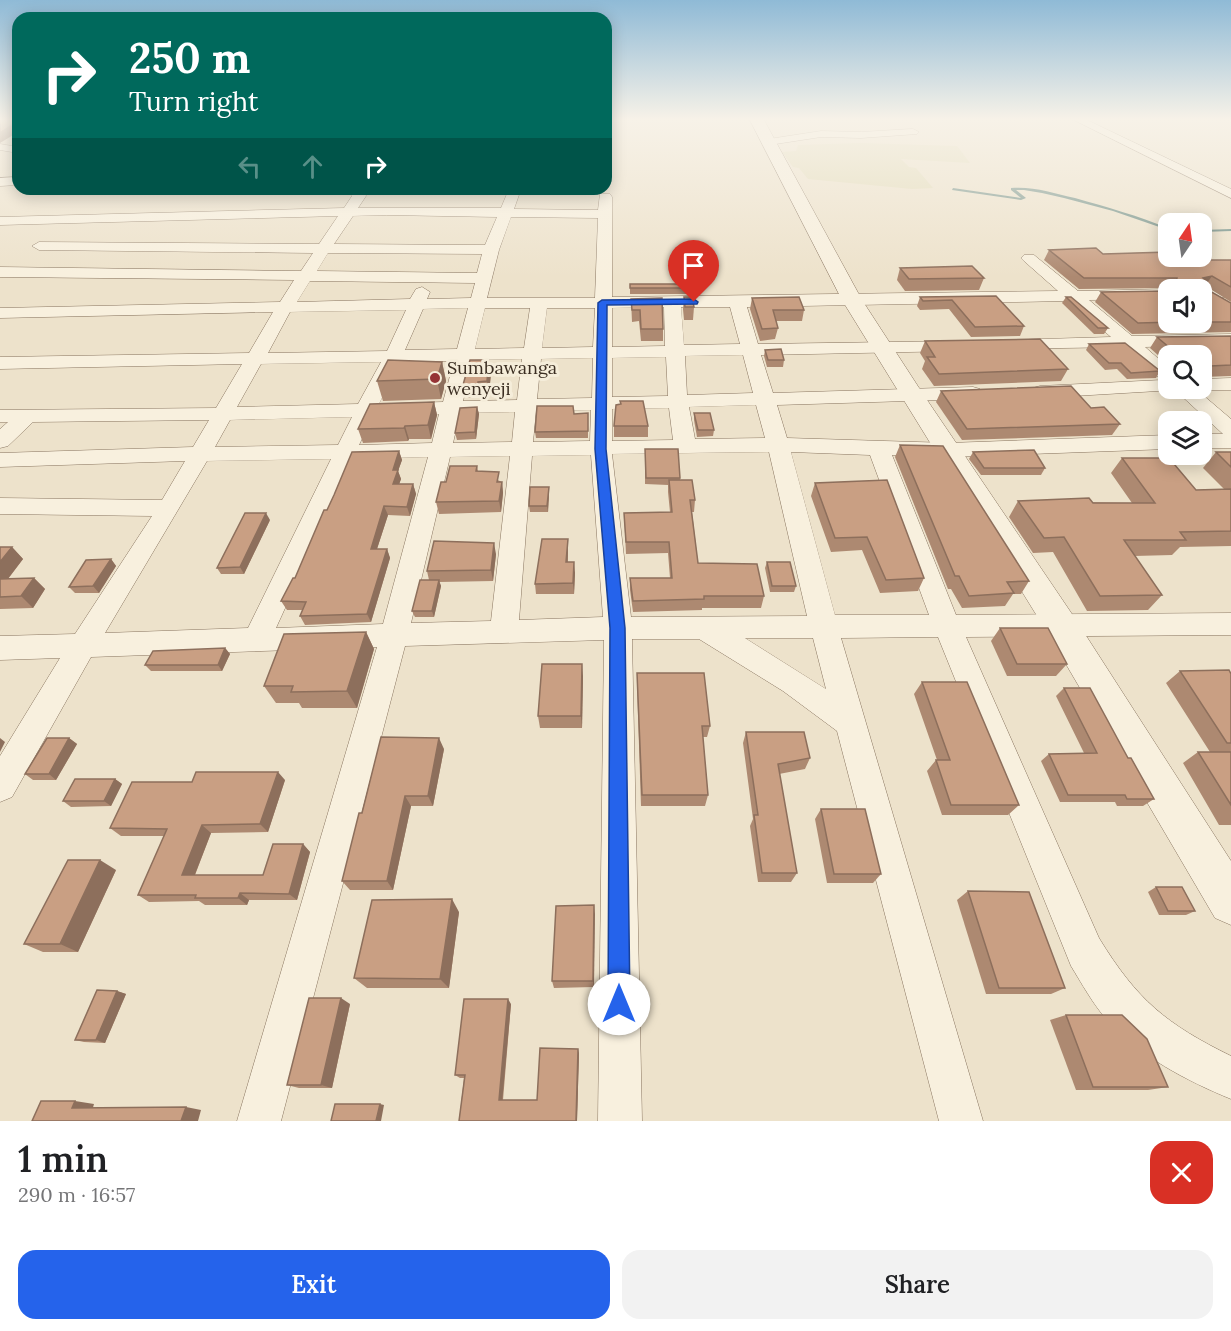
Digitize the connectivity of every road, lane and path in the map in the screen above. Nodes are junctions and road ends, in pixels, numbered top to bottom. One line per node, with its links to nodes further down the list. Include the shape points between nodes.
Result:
1 (785, 172): 27 (street)
2 (1186, 172): 3 (street)
3 (1231, 194)
4 (359, 195): 7 (street)
5 (512, 195): 8 (street)
6 (605, 197): 9 (street)
7 (347, 212): 8 (street); 10 (street); 13 (street)
8 (505, 213): 9 (street); 15 (street)
9 (605, 214): 32 (street)
10 (29, 220): 11 (street); 12 (street, via 42,232)
11 (0, 221)
12 (39, 246): 13 (street); 18 (street)
13 (321, 250): 14 (street); 19 (street)
14 (444, 250): 15 (street); 20 (street)
15 (491, 250): 21 (street)
16 (1029, 258): 25 (street)
17 (0, 272): 18 (street)
18 (39, 273): 19 (street)
19 (304, 277): 20 (street); 34 (street)
20 (428, 278): 21 (street); 33 (street)
21 (484, 278): 30 (street)
22 (1231, 292): 23 (street)
23 (1212, 293)
24 (1158, 294): 25 (street)
25 (1075, 296): 27 (street); 38 (street)
26 (1212, 299): 35 (street)
27 (852, 300): 29 (street); 39 (street)
28 (672, 302): 29 (street); 32 (street); 41 (street)
29 (737, 302): 40 (street)
30 (477, 303): 31 (street); 33 (street); 44 (street)
31 (539, 303): 32 (street); 42 (street)
32 (602, 303): 43 (street)
33 (417, 305): 34 (street); 45 (street)
34 (284, 308): 36 (street); 46 (street)
35 (1231, 311)
36 (0, 313)
37 (1231, 339): 38 (street)
38 (1127, 342): 39 (street); 48 (street)
39 (883, 347): 40 (street); 54 (street)
40 (749, 350): 41 (street); 56 (street)
41 (676, 351): 43 (street); 57 (street)
42 (533, 352): 43 (street); 44 (street); 58 (street)
43 (603, 352): 59 (street)
44 (464, 354): 45 (street); 60 (street)
45 (394, 355): 46 (street); 61 (street)
46 (255, 358): 47 (street); 62 (street)
47 (0, 363)
48 (1158, 368)
49 (1231, 384): 50 (street)
50 (1212, 385)
51 (1158, 386): 52 (street)
52 (1022, 392)
53 (989, 393): 54 (street)
54 (911, 395): 56 (street); 75 (street)
55 (1196, 399): 65 (street)
56 (764, 400): 57 (street); 70 (street)
57 (678, 403): 59 (street); 71 (street)
58 (526, 404): 59 (street); 60 (street); 74 (street)
59 (602, 404): 72 (street)
60 (452, 407): 61 (street); 76 (street)
61 (365, 411): 62 (street); 77 (street)
62 (222, 414): 64 (street); 78 (street)
63 (0, 416): 64 (street)
64 (27, 416): 66 (street)
65 (1231, 430)
66 (0, 441)
67 (1212, 441): 68 (street)
68 (1231, 441)
69 (1158, 442): 75 (street)
70 (778, 445): 71 (street); 73 (street); 84 (street)
71 (685, 447): 72 (street)
72 (601, 449): 74 (street); 86 (street)
73 (879, 449): 75 (street); 83 (street)
74 (521, 450): 76 (street); 88 (street)
75 (949, 450): 85 (street)
76 (442, 451): 77 (street); 89 (street)
77 (347, 453): 78 (street); 90 (street)
78 (199, 454): 79 (street); 81 (street)
79 (0, 460)
80 (0, 506): 81 (street)
81 (169, 508): 91 (street)
82 (1231, 624): 85 (street)
83 (947, 626): 84 (street); 85 (street); 96 (street, via 1085,952 1134,1019 1193,1060)
84 (824, 627): 87 (street); 93 (street)
85 (1062, 627): 95 (street)
86 (618, 628): 87 (street); 88 (street); 98 (street)
87 (704, 628): 93 (street, via 793,682)
88 (504, 632): 89 (street)
89 (394, 636): 90 (street); 97 (street)
90 (257, 638): 91 (street)
91 (83, 645): 92 (street); 94 (street)
92 (0, 648)
93 (852, 724): 99 (street)
94 (0, 786)
95 (1231, 902)
96 (1231, 1078)
97 (259, 1121)
98 (620, 1121)
99 (961, 1121)

